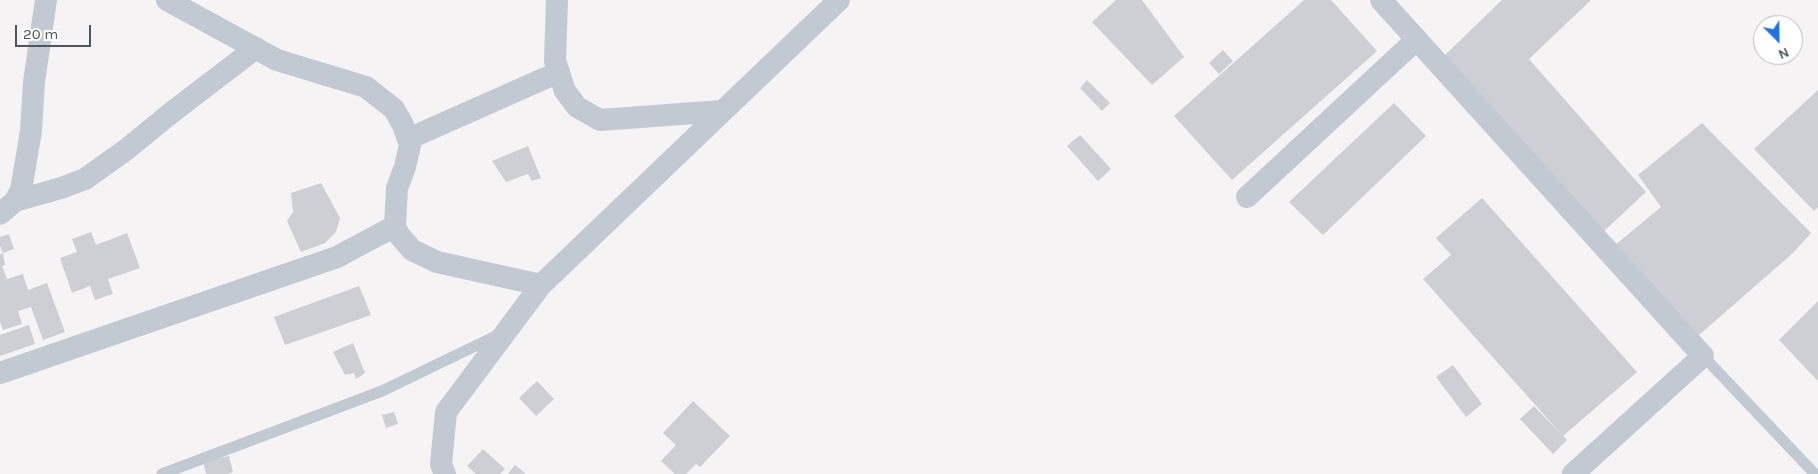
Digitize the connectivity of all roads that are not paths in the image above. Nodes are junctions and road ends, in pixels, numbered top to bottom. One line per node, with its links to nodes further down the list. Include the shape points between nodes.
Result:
1 (46, 0): 12 (street, via 21,190)
2 (167, 0): 7 (street)
3 (557, 0): 8 (street, via 555,60)
4 (839, 0): 9 (street)
5 (1381, 0): 6 (street)
6 (1416, 40): 11 (street); 16 (street)
7 (256, 48): 10 (street, via 277,60 366,87 394,109); 12 (street, via 85,178)
8 (559, 72): 9 (street, via 565,91 577,107 600,120); 10 (street)
9 (722, 111): 14 (street)
10 (408, 140): 13 (street, via 410,146 405,168 397,188)
11 (1247, 197)
12 (7, 207)
13 (395, 226): 14 (street, via 412,250 437,262); 17 (street, via 337,257)
14 (541, 285): 15 (street)
15 (508, 330): 18 (lane, via 382,390); 19 (street, via 446,412 441,464)
16 (1703, 356): 20 (street); 21 (lane)
17 (0, 373)
18 (162, 474)
19 (445, 474)
20 (1573, 474)
21 (1815, 474)

